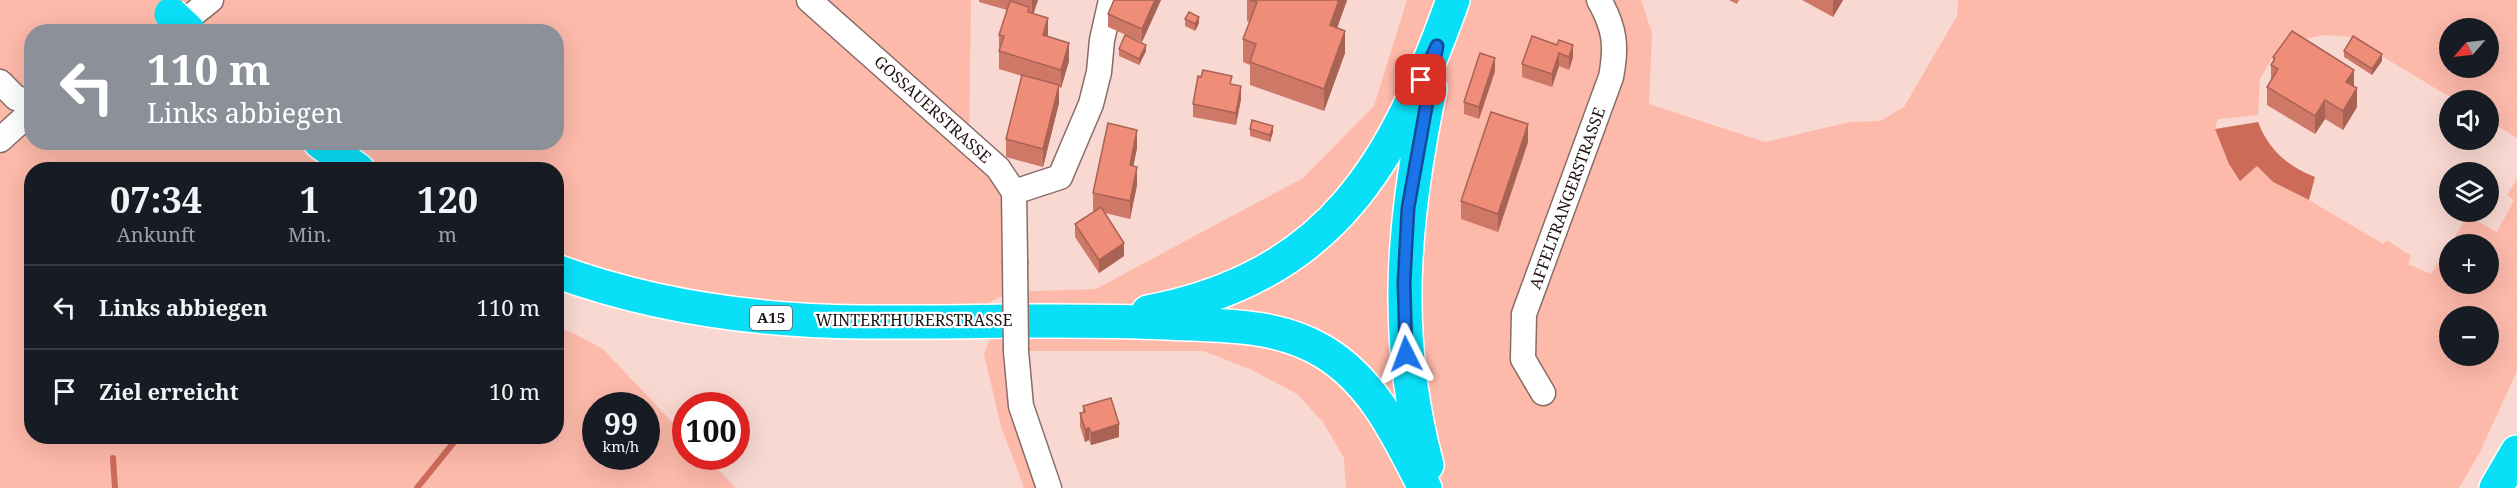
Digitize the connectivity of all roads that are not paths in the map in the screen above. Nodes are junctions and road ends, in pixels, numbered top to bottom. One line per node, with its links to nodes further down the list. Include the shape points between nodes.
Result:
1 (212, 0): 6 (street)
2 (809, 0): 14 (street, GOSSAUERSTRASSE, via 998,168)
3 (1111, 0): 14 (street, via 1091,104 1060,177)
4 (1453, 0): 7 (highway, A15)
5 (1599, 0): 17 (street, AFFELTRANGERSTRASSE, via 1613,31 1611,77 1524,314 1523,359)
6 (175, 21)
7 (1437, 46): 16 (highway, A15, via 1391,141 1359,192 1313,238 1236,286 1177,305); 21 (highway, A15, via 1410,197 1404,282 1411,396)
8 (0, 82): 9 (street, via 16,98)
9 (24, 100)
10 (24, 118): 11 (street)
11 (0, 140)
12 (331, 150): 13 (highway)
13 (347, 162)
14 (1014, 192): 19 (street, bridge, via 1016,351 1021,406)
15 (564, 274): 16 (highway, WINTERTHURERSTRASSE / A15, via 668,302 771,318 859,322)
16 (1096, 320): 20 (highway, A15, via 1239,326 1304,342 1337,361 1363,385 1387,417)
17 (1543, 393)
18 (2517, 452): 22 (highway)
19 (1048, 488)
20 (1425, 488)
21 (1433, 488)
22 (2496, 488)

